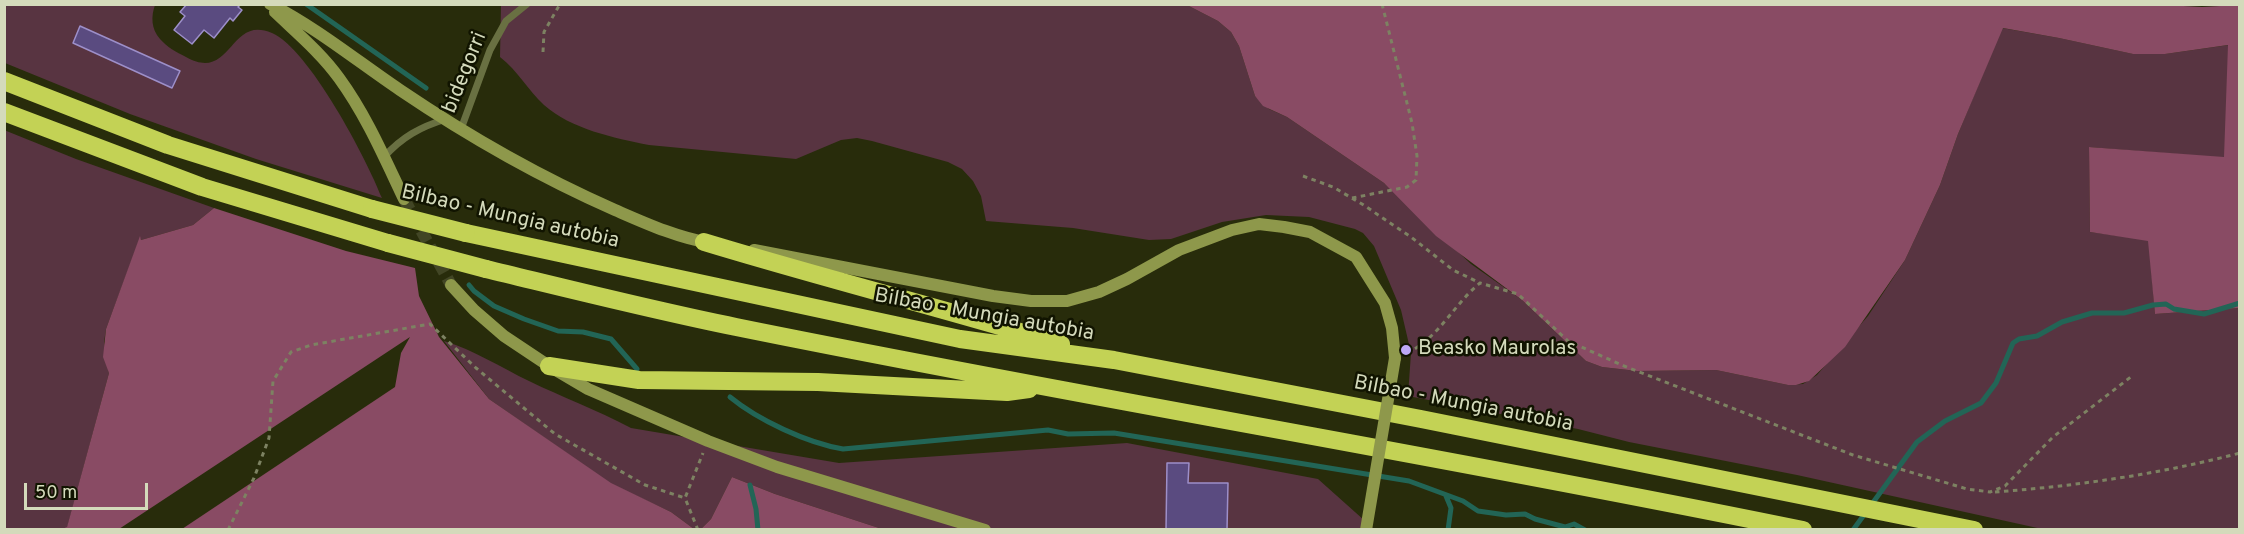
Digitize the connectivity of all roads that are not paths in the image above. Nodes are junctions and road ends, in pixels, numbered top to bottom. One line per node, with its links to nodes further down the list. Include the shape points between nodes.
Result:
1 (269, 4): 5 (street, via 298,18); 7 (street, via 338,76 363,113)
2 (527, 4): 6 (lane, bidegorri, via 506,21 489,50)
3 (4, 81): 11 (highway, Bilbao - Mungia autobia, bridge, via 168,145 372,209 466,233 960,339)
4 (4, 112): 13 (highway, bridge, via 202,187 486,269 733,327)
5 (446, 119): 6 (street); 7 (lane, via 409,134)
6 (460, 129): 9 (street, via 593,201)
7 (384, 157): 8 (street)
8 (404, 199)
9 (704, 242): 11 (highway); 15 (street, bridge, via 993,296 1067,301 1099,292 1179,250 1232,230 1259,224 1310,232 1356,257 1385,303 1392,328 1395,358)
10 (451, 285): 12 (street, via 504,336)
11 (1114, 360): 17 (highway, Bilbao - Mungia autobia)
12 (549, 366): 13 (highway, via 639,380 818,382 1007,392); 14 (street, via 588,388 708,441 788,470)
13 (1042, 387): 16 (highway)
14 (985, 530)
15 (1366, 530)
16 (1803, 530)
17 (1974, 530)

